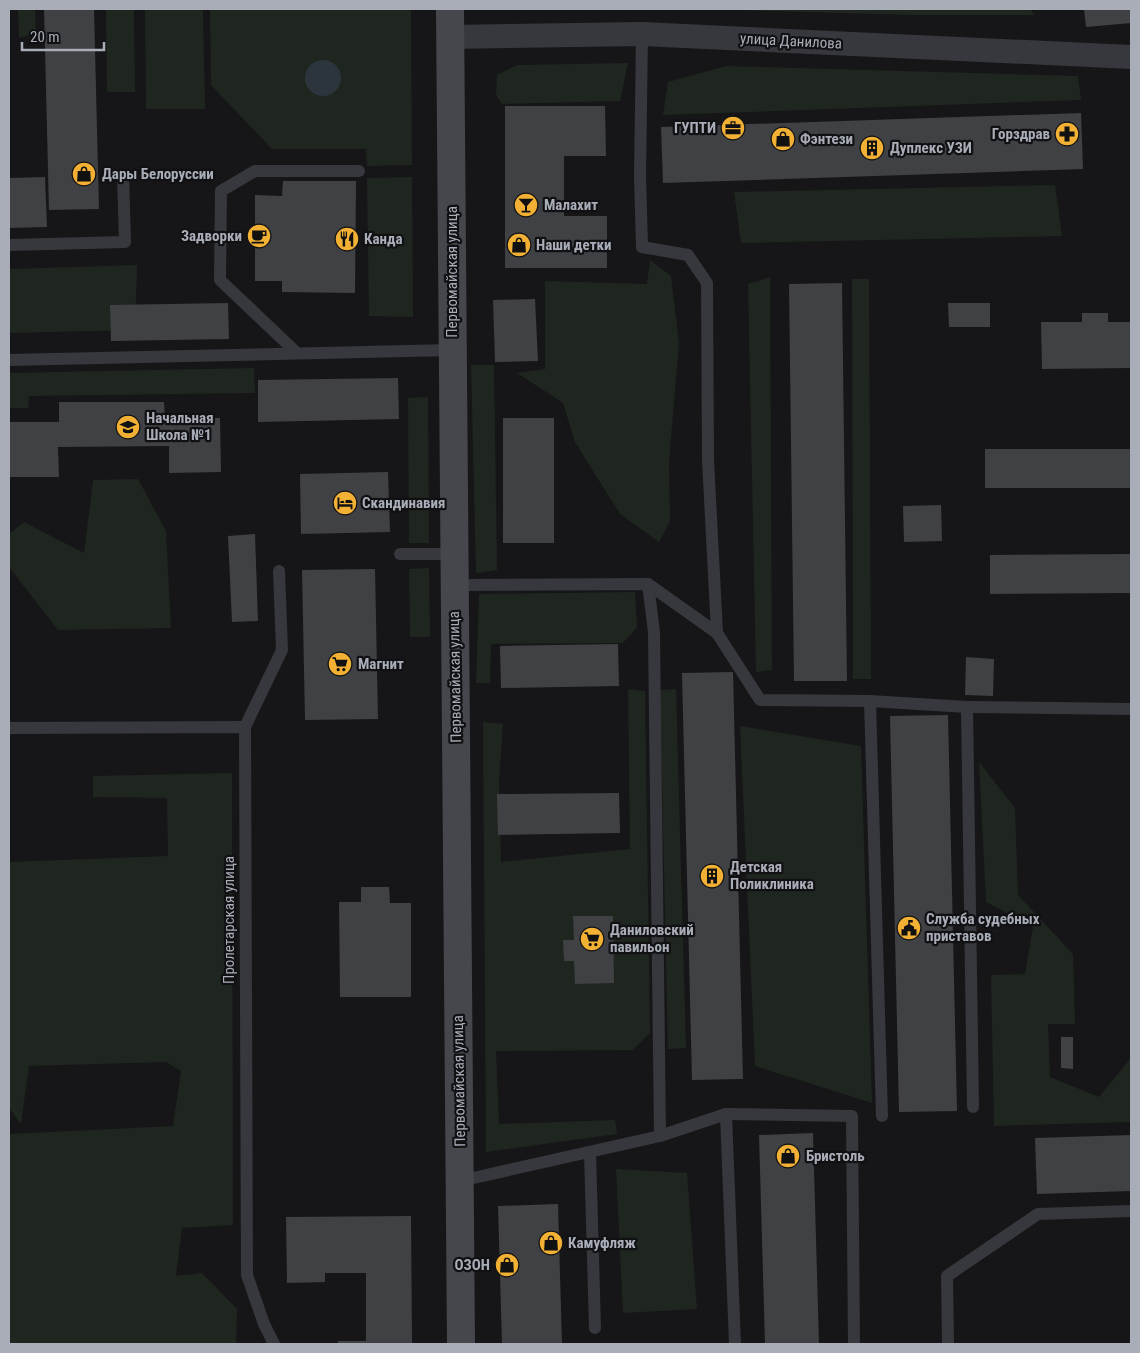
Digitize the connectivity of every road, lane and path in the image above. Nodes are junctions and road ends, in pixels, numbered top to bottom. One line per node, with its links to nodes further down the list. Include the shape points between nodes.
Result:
1 (450, 9): 3 (main road, Первомайская улица)
2 (642, 34): 3 (street, улица Данилова); 4 (street, улица Данилова); 16 (lane, via 642,247 688,255 706,283 708,460)
3 (450, 38): 8 (main road, Первомайская улица)
4 (1131, 57)
5 (359, 171): 9 (lane, via 255,171 221,191 220,280)
6 (123, 175): 7 (lane, via 125,242)
7 (9, 245)
8 (452, 350): 9 (lane); 12 (main road, Первомайская улица)
9 (297, 353): 10 (lane)
10 (9, 360)
11 (400, 554): 12 (lane)
12 (454, 554): 15 (main road, Первомайская улица)
13 (279, 571): 20 (lane, via 282,650)
14 (648, 584): 15 (lane); 16 (lane); 25 (lane, via 654,632)
15 (454, 585): 27 (main road, Первомайская улица)
16 (717, 633): 17 (lane, via 760,700)
17 (870, 701): 18 (lane); 24 (lane)
18 (967, 706): 19 (lane); 22 (lane)
19 (1131, 709)
20 (245, 727): 21 (lane); 30 (lane, Пролетарская улица, via 247,1275)
21 (9, 728)
22 (972, 1107)
23 (726, 1114): 25 (lane); 32 (lane); 33 (lane, via 852,1116)
24 (882, 1116)
25 (660, 1136): 26 (lane)
26 (590, 1152): 27 (lane); 29 (lane)
27 (460, 1181): 31 (main road, Первомайская улица)
28 (1131, 1211): 34 (lane, via 1038,1214 946,1276)
29 (594, 1328)
30 (274, 1344)
31 (461, 1344)
32 (735, 1344)
33 (854, 1344)
34 (948, 1344)

